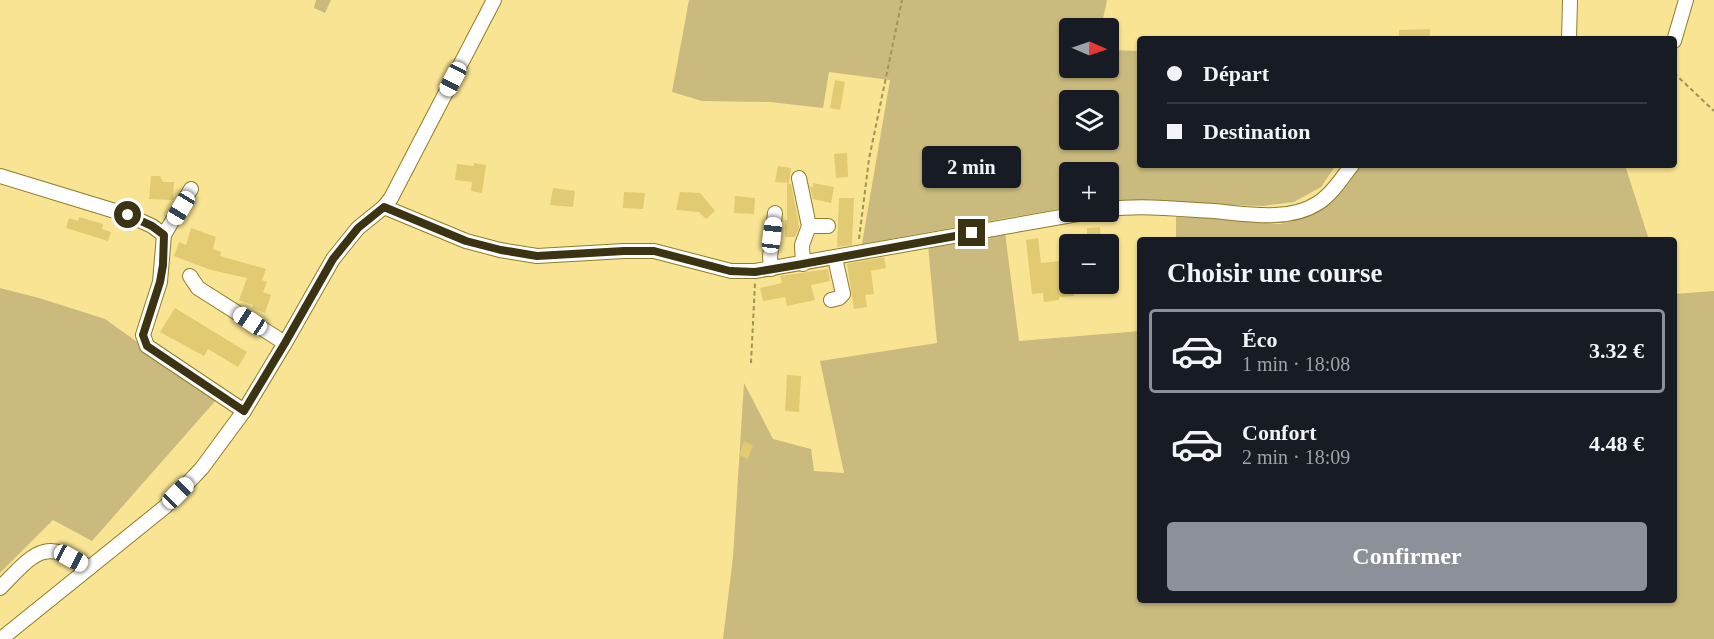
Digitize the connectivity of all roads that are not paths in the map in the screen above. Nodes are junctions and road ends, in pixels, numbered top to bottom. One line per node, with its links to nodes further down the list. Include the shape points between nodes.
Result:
1 (494, 0): 10 (street)
2 (1570, 0): 4 (street)
3 (1686, 0): 5 (street)
4 (1569, 36)
5 (1675, 36)
6 (1350, 168): 11 (street, via 1318,203 1294,213)
7 (0, 176): 16 (street, via 128,215)
8 (799, 178): 14 (street)
9 (191, 189): 16 (street)
10 (384, 207): 19 (street, via 466,241 537,256 654,251 730,271); 22 (street, via 358,228 333,259)
11 (1119, 208)
12 (775, 213): 19 (street)
13 (1059, 217): 17 (street)
14 (809, 226): 15 (street); 18 (street, via 802,245)
15 (828, 226)
16 (164, 235): 23 (street, via 160,282 143,335 147,346)
17 (835, 258): 18 (street); 21 (street, via 843,294)
18 (803, 264): 19 (street)
19 (771, 269)
20 (190, 276): 22 (street, via 198,288)
21 (831, 300)
22 (285, 343): 23 (street)
23 (244, 411): 24 (street, via 202,468 173,498)
24 (89, 568): 25 (street, via 58,550 45,550 27,560); 26 (street)
25 (0, 588)
26 (1, 639)

